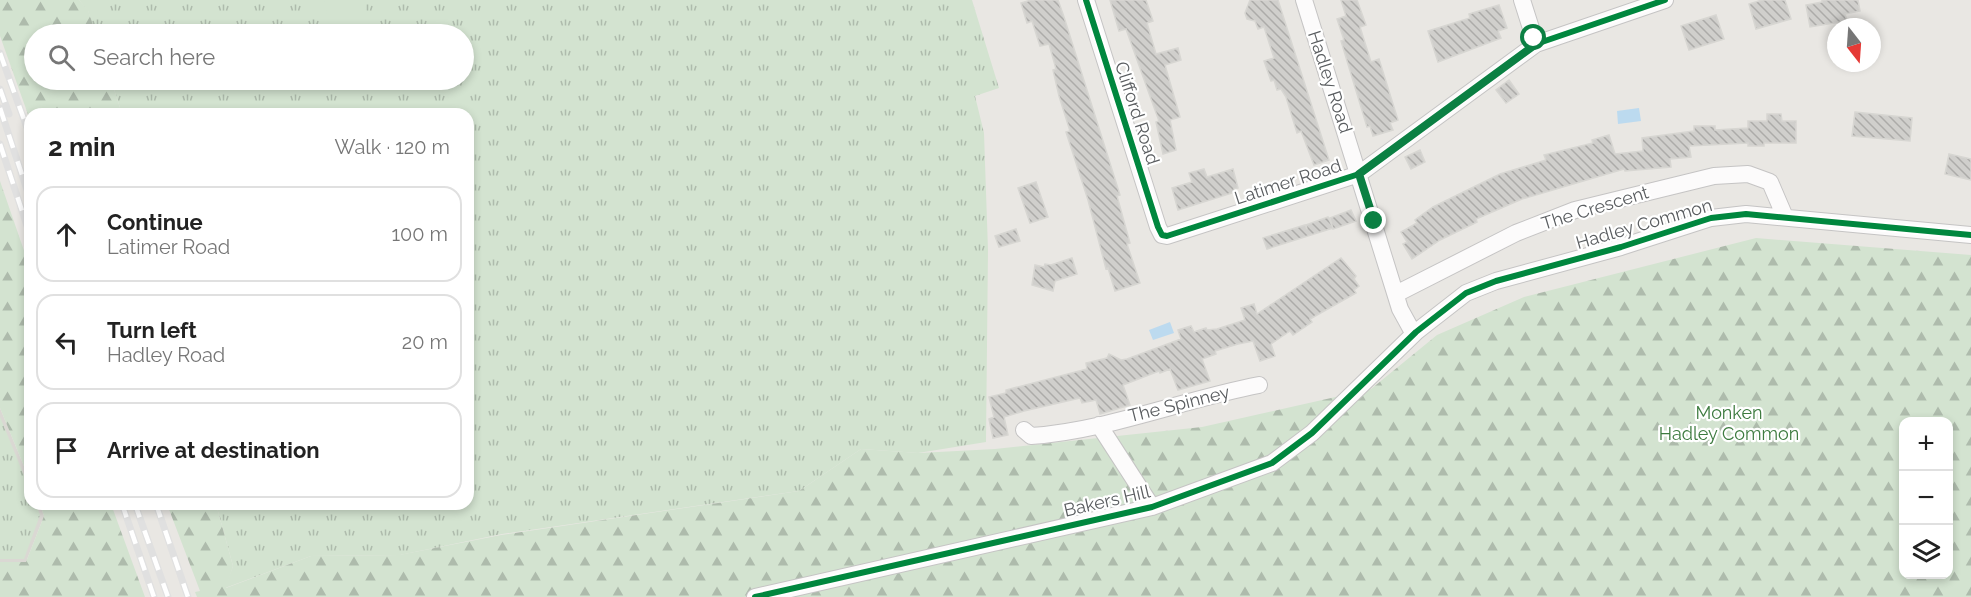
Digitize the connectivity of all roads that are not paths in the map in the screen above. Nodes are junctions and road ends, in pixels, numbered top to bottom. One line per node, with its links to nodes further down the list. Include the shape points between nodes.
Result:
1 (1086, 0): 8 (street, Clifford Road)
2 (1304, 0): 6 (street, Hadley Road)
3 (1522, 0): 5 (street)
4 (1665, 0): 5 (street, Latimer Road)
5 (1536, 44): 6 (street, Latimer Road)
6 (1359, 174): 8 (street, Latimer Road, via 1173,236); 10 (street, Hadley Road)
7 (1785, 216): 9 (street, Hadley Common); 10 (street, The Crescent, via 1770,182 1748,174 1683,182 1575,210 1516,233); 11 (street, Hadley Common, via 1746,214 1711,218 1512,276 1466,292)
8 (1162, 235)
9 (1971, 235)
10 (1396, 294): 11 (street, Hadley Road, via 1406,322)
11 (1416, 332): 15 (street, Bakers Hill, via 1312,433 1272,463)
12 (1259, 385): 13 (street, The Spinney)
13 (1099, 425): 14 (street, The Spinney, via 1031,436); 15 (street, The Spinney)
14 (1024, 430)
15 (1152, 507): 16 (street, Bakers Hill)
16 (755, 597)

